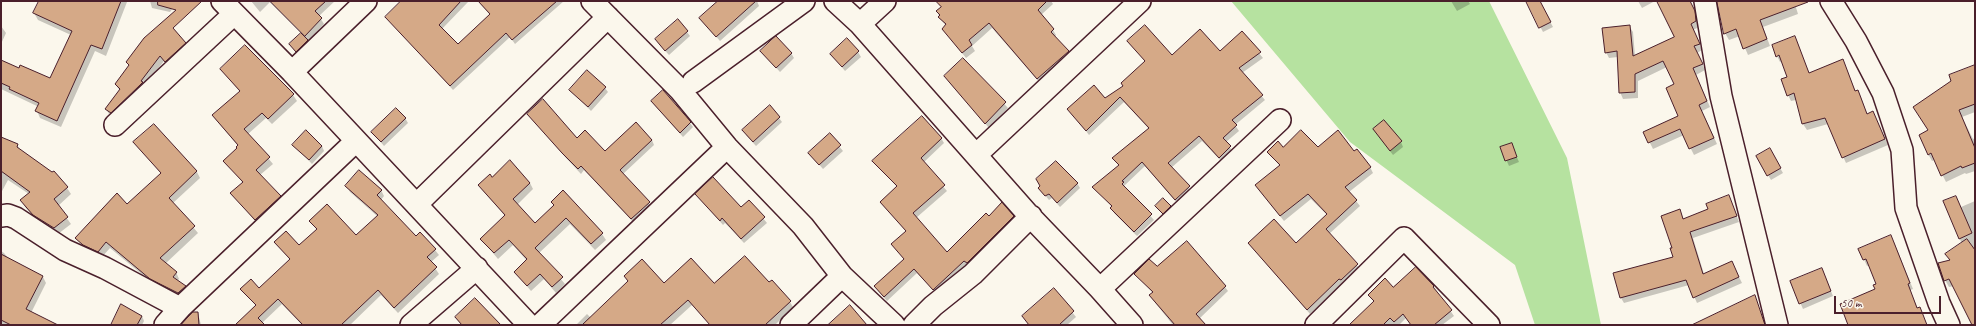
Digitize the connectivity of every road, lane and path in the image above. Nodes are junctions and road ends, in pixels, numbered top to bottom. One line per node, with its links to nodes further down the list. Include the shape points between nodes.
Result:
1 (366, 1): 12 (street)
2 (592, 1): 10 (street)
3 (804, 1): 13 (street)
4 (835, 1): 11 (street)
5 (885, 1): 11 (street)
6 (1140, 1): 18 (street)
7 (1705, 1): 36 (street, via 1720,96)
8 (1831, 1): 37 (street, via 1856,41 1883,93 1902,150 1906,208)
9 (228, 7): 12 (street); 15 (street)
10 (608, 18): 17 (street, via 680,90); 19 (street)
11 (860, 24): 18 (street)
12 (292, 72): 16 (street)
13 (693, 82)
14 (1280, 120): 24 (street)
15 (115, 125)
16 (356, 141): 19 (street); 25 (street)
17 (727, 147): 23 (street, via 803,226); 29 (street)
18 (976, 155): 21 (street)
19 (417, 204): 22 (street)
20 (1, 216): 25 (street, via 16,218 65,250)
21 (1031, 216): 24 (street); 32 (street, via 973,274)
22 (477, 268): 27 (street); 28 (street)
23 (842, 276): 30 (street); 31 (street)
24 (1100, 289): 33 (street)
25 (180, 308): 26 (street)
26 (165, 325)
27 (411, 325)
28 (529, 325)
29 (540, 325)
30 (791, 325)
31 (894, 325)
32 (914, 325)
33 (1132, 325)
34 (1316, 325): 35 (street, via 1404,238)
35 (1489, 325)
36 (1777, 325)
37 (1949, 325)

